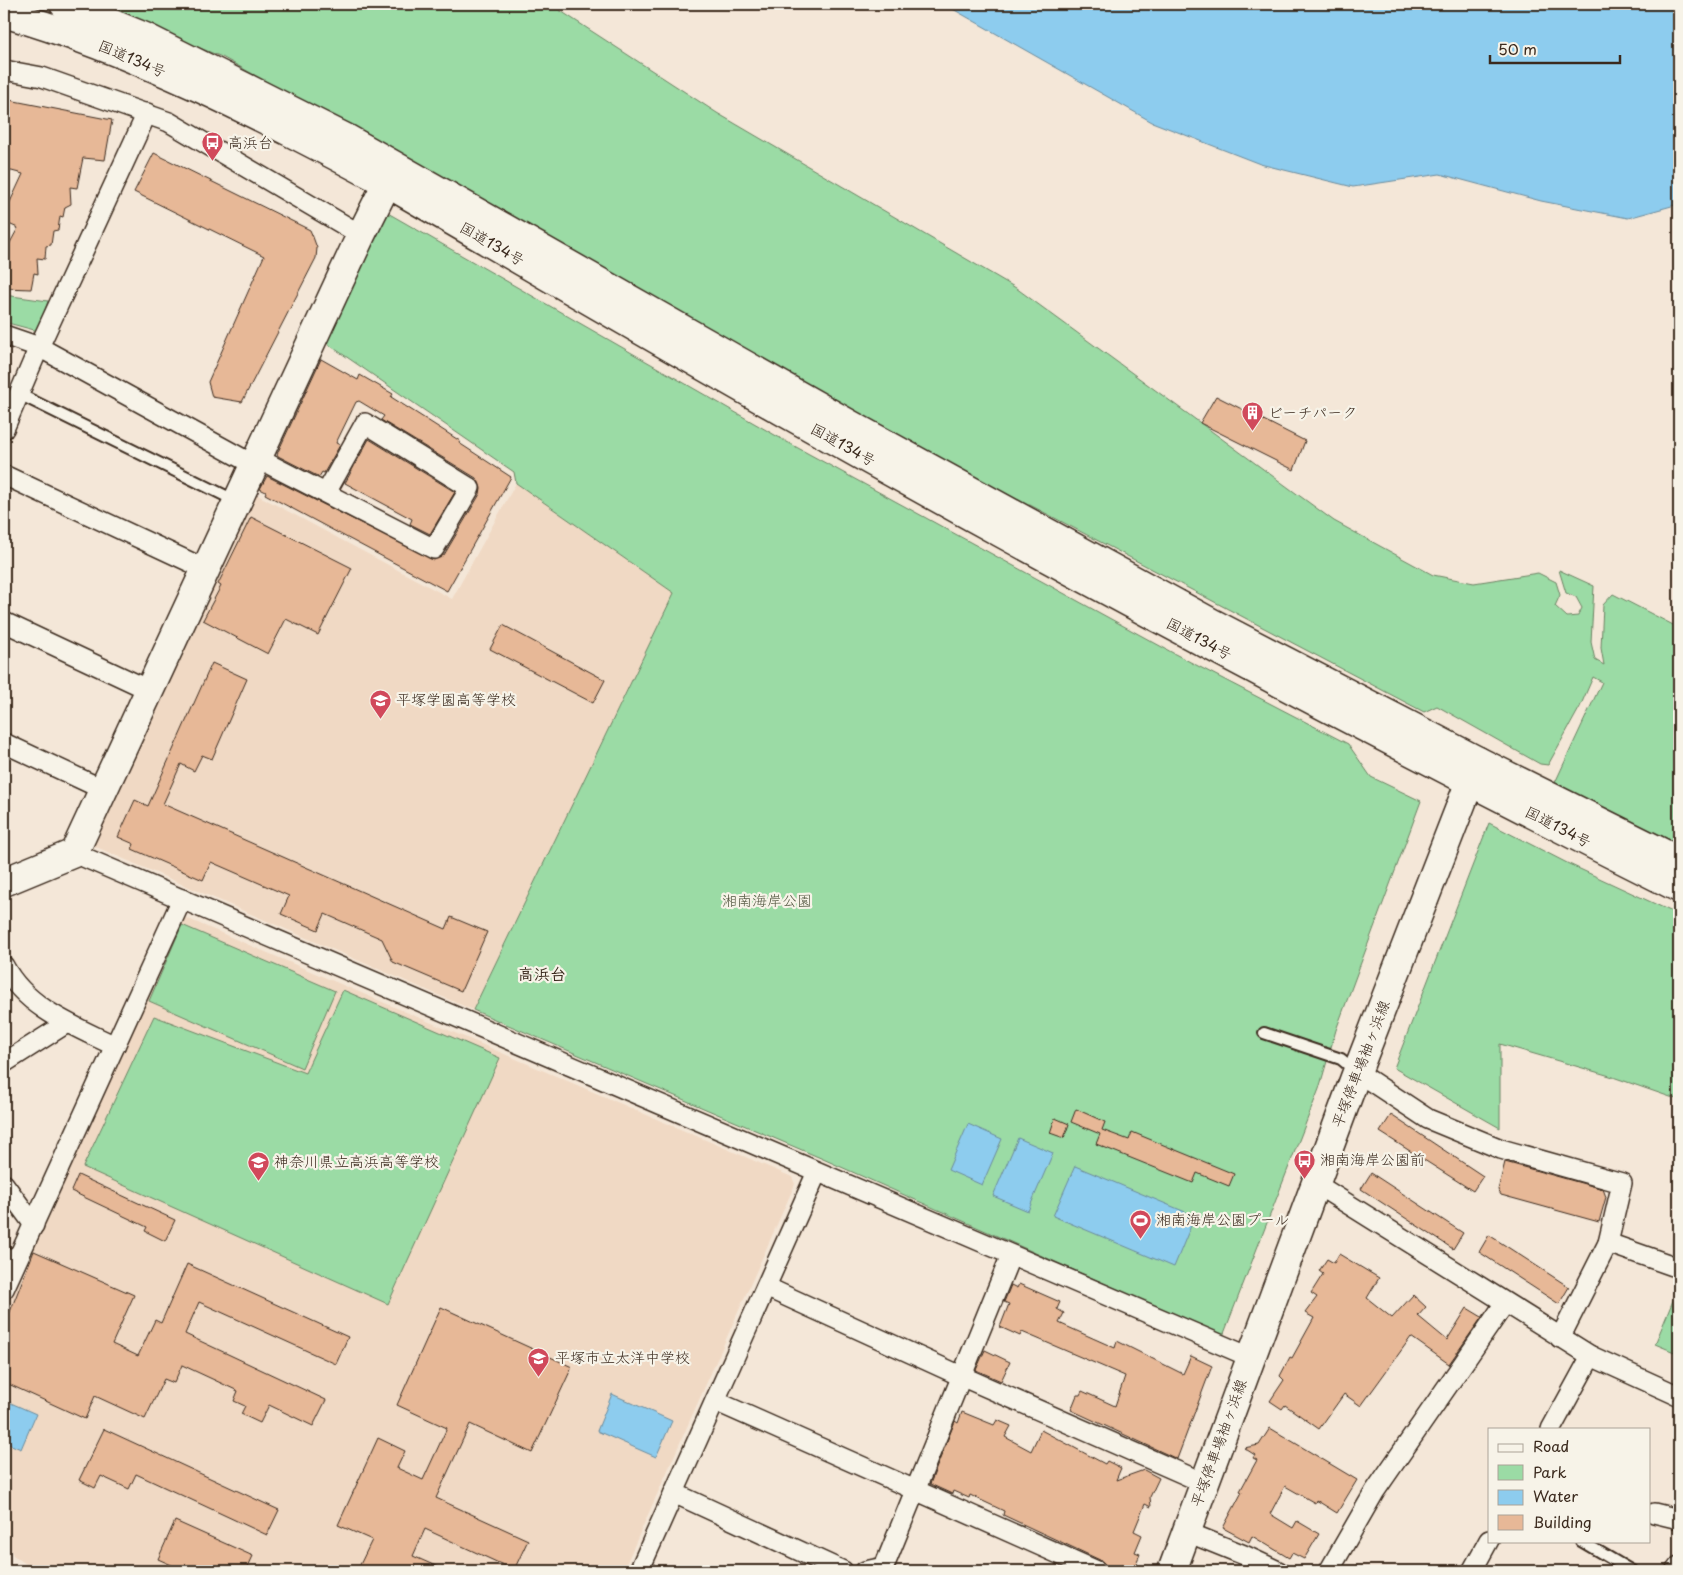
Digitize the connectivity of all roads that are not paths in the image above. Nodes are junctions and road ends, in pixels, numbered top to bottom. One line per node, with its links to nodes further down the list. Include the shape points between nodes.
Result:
1 (64, 4): 19 (main road, 国道134号, via 145,37 346,138 851,425 1214,624)
2 (4, 13): 5 (main road, 国道134号, via 63,30 143,63)
3 (4, 70): 4 (street, via 42,77)
4 (147, 113): 6 (street, via 169,122); 8 (street)
5 (388, 183): 6 (main road); 19 (main road, 国道134号, via 854,451 1204,642)
6 (360, 235): 11 (main road)
7 (4, 335): 8 (street)
8 (39, 347): 9 (street); 11 (street)
9 (19, 394): 10 (street); 14 (lane)
10 (4, 429)
11 (255, 461): 13 (street); 14 (main road)
12 (4, 475): 15 (street)
13 (326, 493): 13 (street, via 434,549 470,488 365,423)
14 (237, 501): 15 (main road)
15 (205, 569): 17 (main road)
16 (4, 622): 17 (street)
17 (149, 690): 20 (main road)
18 (4, 743): 20 (street)
19 (1473, 772): 22 (main road, 国道134号); 24 (main road, 国道134号); 31 (main road, 平塚停車場袖ヶ浜線)
20 (102, 789): 21 (main road)
21 (74, 853): 23 (main road); 25 (street)
22 (1679, 861)
23 (4, 882)
24 (1679, 888)
25 (182, 899): 29 (street); 32 (street)
26 (4, 966): 27 (street, via 32,1001)
27 (67, 1023): 29 (street); 30 (street)
28 (1264, 1033): 31 (lane, via 1341,1059)
29 (115, 1046): 35 (street)
30 (4, 1063)
31 (1357, 1072): 34 (main road, 平塚停車場袖ヶ浜線); 36 (street, via 1438,1122 1501,1149 1622,1183)
32 (817, 1172): 38 (street); 41 (street)
33 (4, 1184): 35 (street)
34 (1316, 1184): 43 (street); 46 (main road, 平塚停車場袖ヶ浜線)
35 (34, 1225): 37 (street)
36 (1608, 1243): 40 (street); 44 (street)
37 (24, 1247): 39 (lane); 42 (street)
38 (1011, 1255): 46 (street); 47 (street)
39 (4, 1258)
40 (1679, 1268)
41 (766, 1287): 47 (street); 49 (street)
42 (4, 1289)
43 (1505, 1303): 44 (street); 66 (street, via 1375,1491)
44 (1560, 1338): 45 (street)
45 (1591, 1356): 48 (street); 50 (street)
46 (1250, 1358): 51 (main road, 平塚停車場袖ヶ浜線)
47 (961, 1376): 51 (street); 52 (street)
48 (1679, 1396)
49 (716, 1401): 52 (street); 53 (street)
50 (1552, 1428)
51 (1204, 1483): 56 (main road, 平塚停車場袖ヶ浜線)
52 (913, 1490): 62 (street, via 884,1567); 63 (street)
53 (674, 1493): 60 (street); 61 (street)
54 (1654, 1513): 55 (street)
55 (1678, 1516)
56 (1187, 1532): 64 (main road, 平塚停車場袖ヶ浜線); 65 (street)
57 (1488, 1542): 67 (street)
58 (1583, 1542): 68 (lane)
59 (1679, 1566): 69 (street)
60 (638, 1571)
61 (843, 1571)
62 (865, 1571)
63 (1097, 1571)
64 (1172, 1571)
65 (1278, 1571)
66 (1329, 1571)
67 (1472, 1571)
68 (1632, 1571)
69 (1675, 1571)

